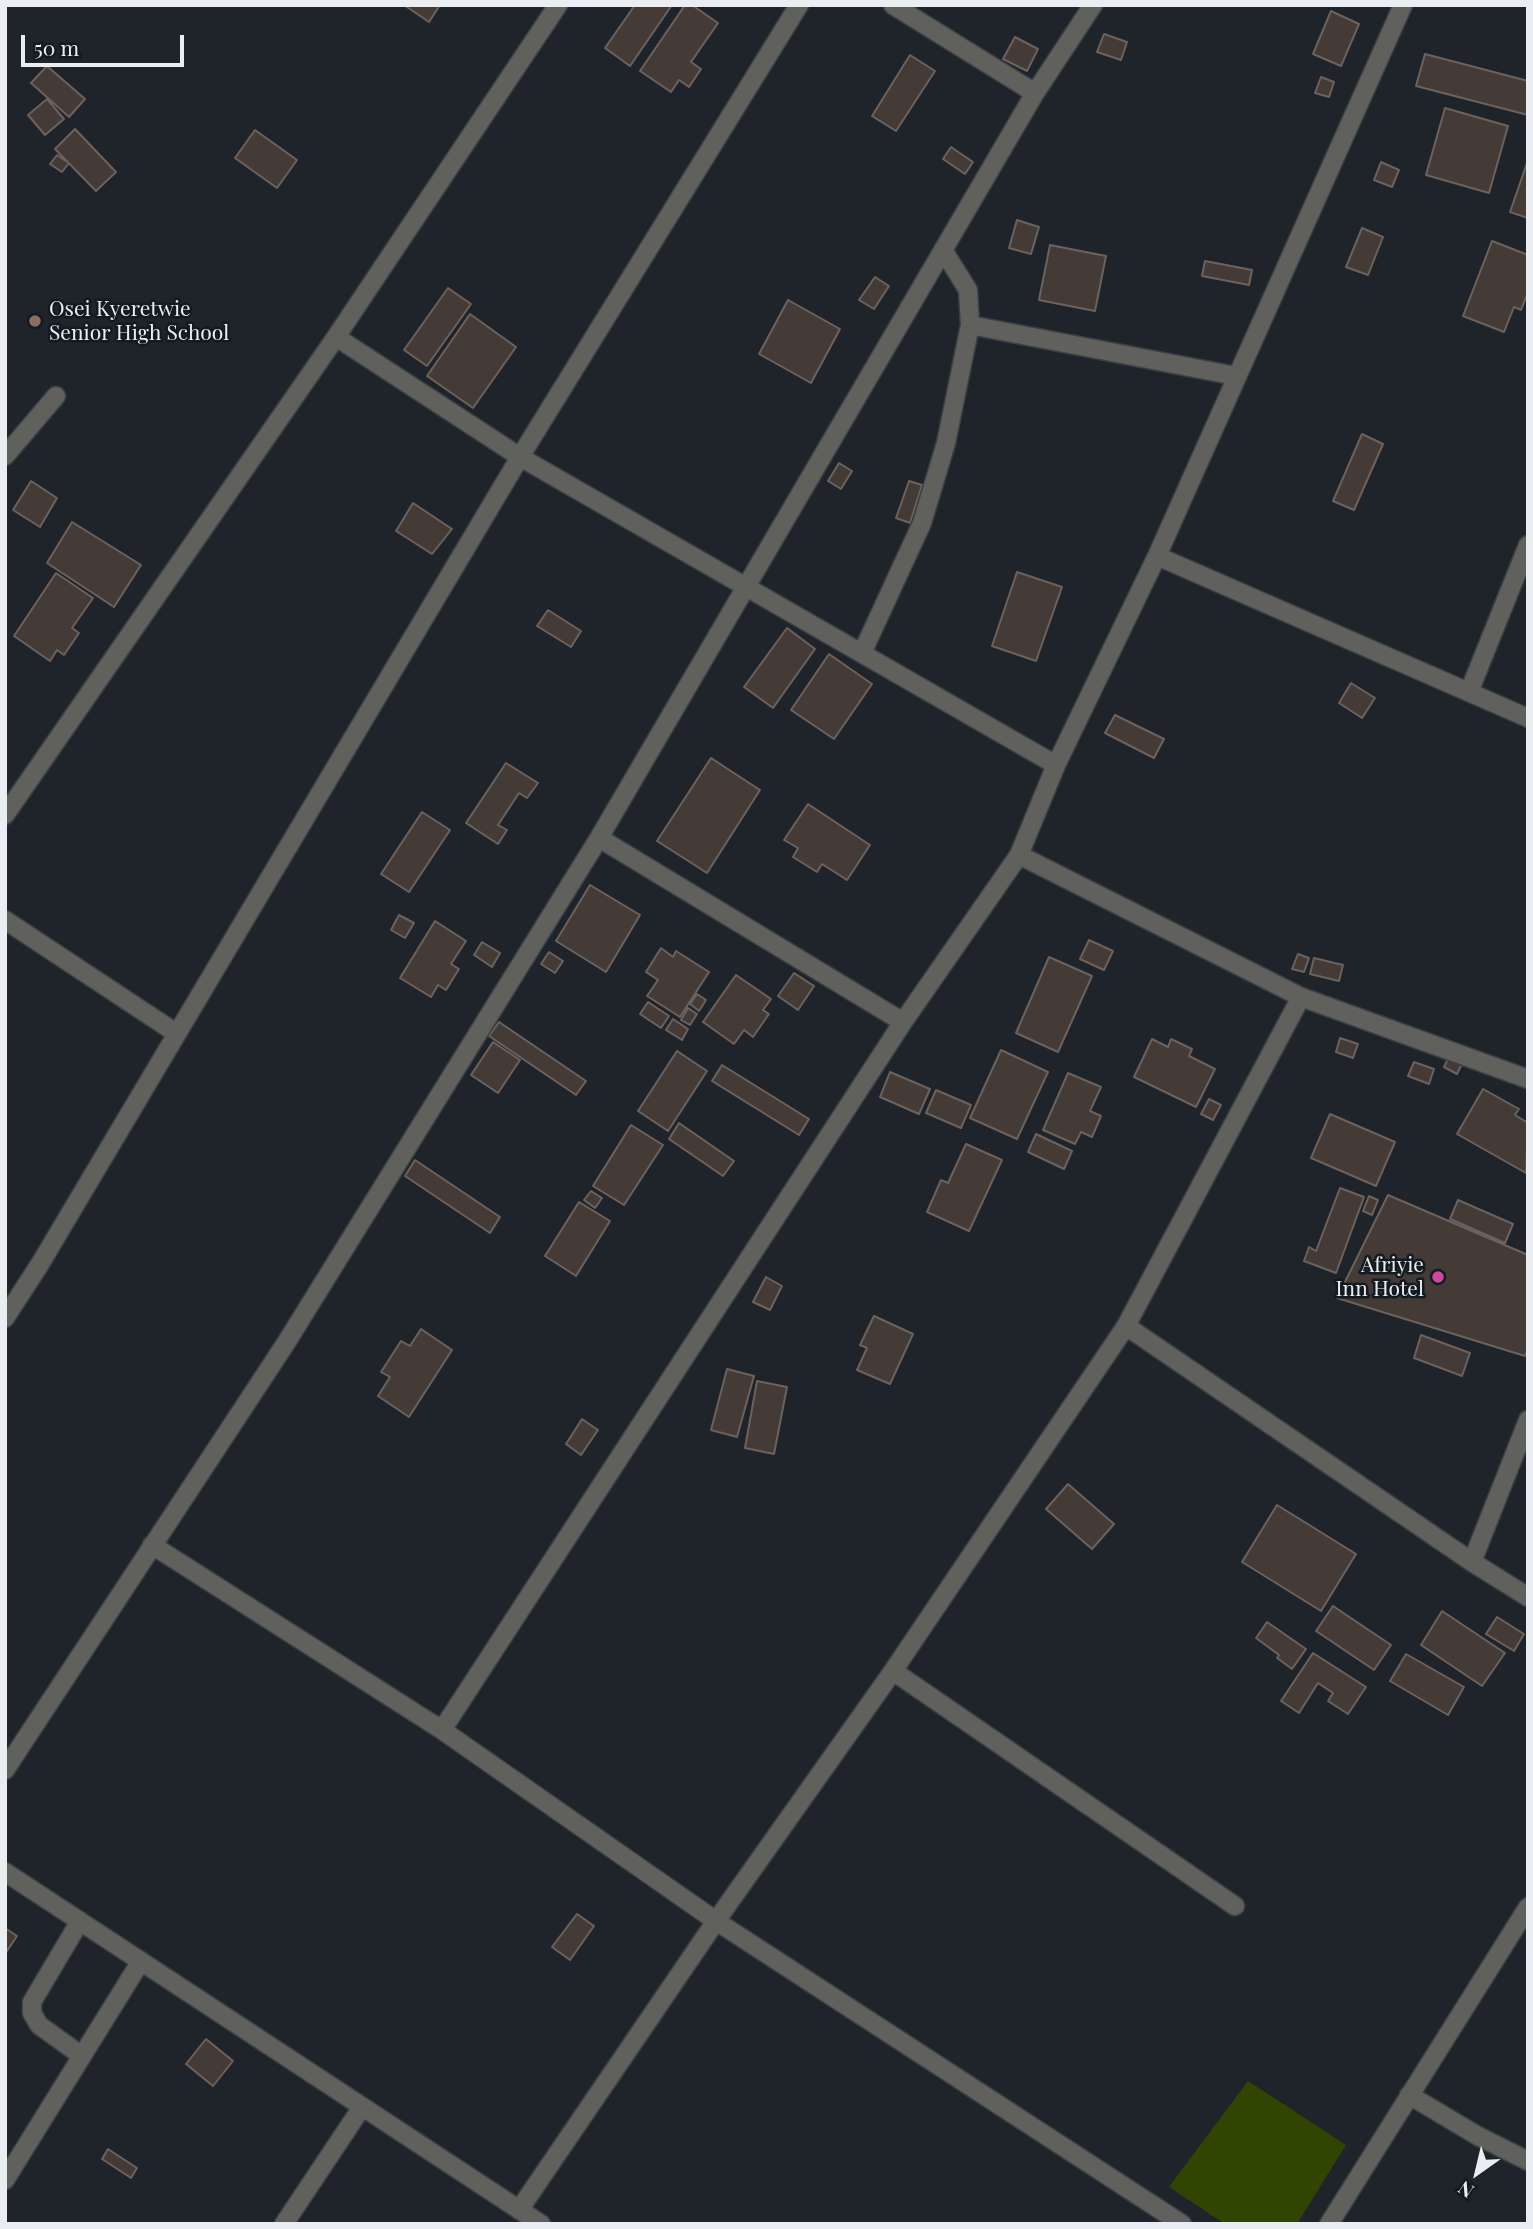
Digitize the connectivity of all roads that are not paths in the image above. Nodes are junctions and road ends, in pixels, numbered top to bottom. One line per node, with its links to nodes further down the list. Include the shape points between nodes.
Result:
1 (558, 5): 9 (street)
2 (799, 5): 13 (street)
3 (893, 5): 6 (street)
4 (1093, 5): 6 (street)
5 (1403, 5): 10 (street)
6 (1035, 93): 7 (street)
7 (943, 250): 8 (street, via 968,290); 16 (street)
8 (970, 325): 10 (street); 17 (street, via 946,443 922,523)
9 (336, 337): 13 (street); 21 (street)
10 (1236, 376): 15 (street)
11 (56, 396): 12 (street)
12 (5, 456)
13 (520, 457): 16 (street); 27 (street)
14 (1528, 545): 18 (street)
15 (1157, 556): 18 (street); 20 (street)
16 (746, 587): 17 (street); 22 (street)
17 (862, 653): 20 (street)
18 (1469, 692): 19 (street)
19 (1528, 718)
20 (1056, 765): 23 (street)
21 (5, 815)
22 (599, 838): 26 (street); 32 (street, via 286,1343)
23 (1019, 855): 25 (street); 26 (street)
24 (5, 920): 27 (street)
25 (1300, 996): 28 (street); 30 (street)
26 (903, 1022): 36 (street)
27 (176, 1033): 29 (street)
28 (1528, 1079)
29 (5, 1318)
30 (1126, 1326): 33 (street); 35 (street)
31 (1528, 1420): 33 (street)
32 (152, 1545): 36 (street); 37 (street)
33 (1472, 1562): 34 (street)
34 (1528, 1597)
35 (893, 1671): 39 (street); 42 (street)
36 (442, 1730): 42 (street)
37 (5, 1769)
38 (5, 1872): 41 (street)
39 (1235, 1906)
40 (1528, 1907): 45 (street)
41 (80, 1921): 43 (street); 44 (street, via 32,2002 32,2013 39,2025)
42 (716, 1921): 49 (street); 52 (street)
43 (141, 1961): 44 (street); 46 (street)
44 (82, 2056): 48 (street)
45 (1409, 2095): 47 (street); 53 (street)
46 (362, 2107): 49 (street); 50 (street)
47 (1528, 2161)
48 (5, 2180)
49 (520, 2210): 51 (street)
50 (284, 2224)
51 (541, 2224)
52 (1182, 2224)
53 (1329, 2224)

